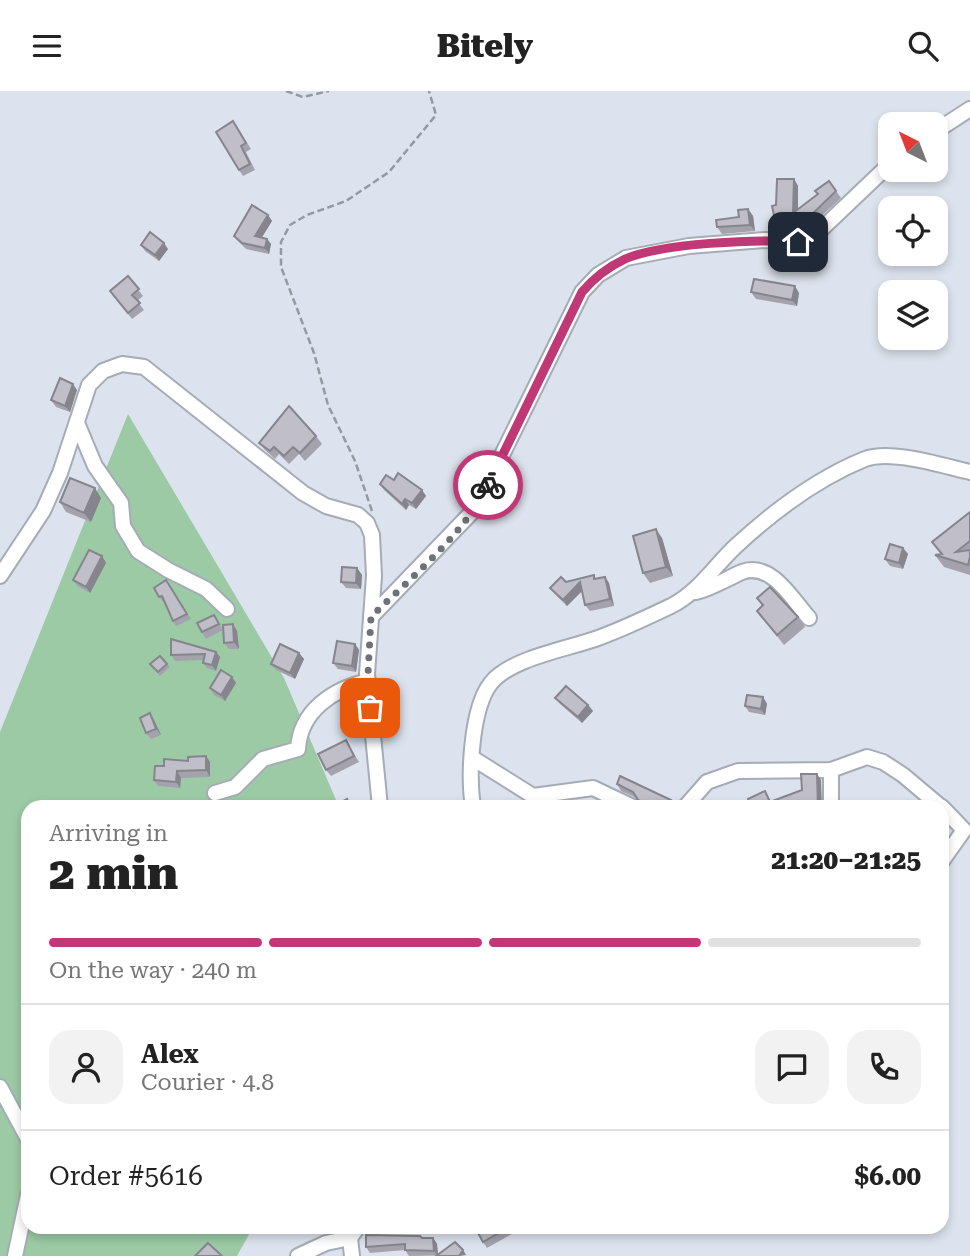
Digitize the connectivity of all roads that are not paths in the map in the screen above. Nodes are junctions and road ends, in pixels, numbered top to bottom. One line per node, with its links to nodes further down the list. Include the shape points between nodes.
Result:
1 (970, 109): 2 (street)
2 (948, 123)
3 (878, 175): 9 (street, via 809,241 689,246 626,258 598,275 582,292 476,509)
4 (77, 423): 6 (street, via 43,511); 8 (street, via 96,466 121,503 123,526 138,551 206,589); 9 (street, via 89,385 103,371 122,364 144,367 303,493 367,523 373,549)
5 (970, 472): 7 (street, via 884,456 867,458 813,486 769,517)
6 (0, 576)
7 (688, 594): 10 (street, via 758,570 771,576); 12 (street, via 601,637 508,668 491,682 480,703)
8 (227, 609)
9 (371, 617): 11 (street)
10 (809, 618)
11 (368, 681): 14 (street, via 322,702 301,728 298,749 263,759 235,787); 15 (street)
12 (474, 759): 16 (street); 17 (street, via 533,796 593,788)
13 (831, 770): 18 (street, via 738,771 707,782); 19 (street); 20 (street, via 873,758)
14 (215, 793)
15 (379, 800)
16 (473, 800)
17 (618, 800)
18 (691, 800)
19 (831, 800)
20 (933, 800)
21 (949, 815): 22 (street, via 964,831)
22 (949, 851)
23 (0, 1087): 24 (street)
24 (21, 1126)
25 (21, 1228): 28 (street)
26 (351, 1234): 29 (street)
27 (354, 1234): 30 (street)
28 (15, 1256)
29 (298, 1256)
30 (352, 1256)

